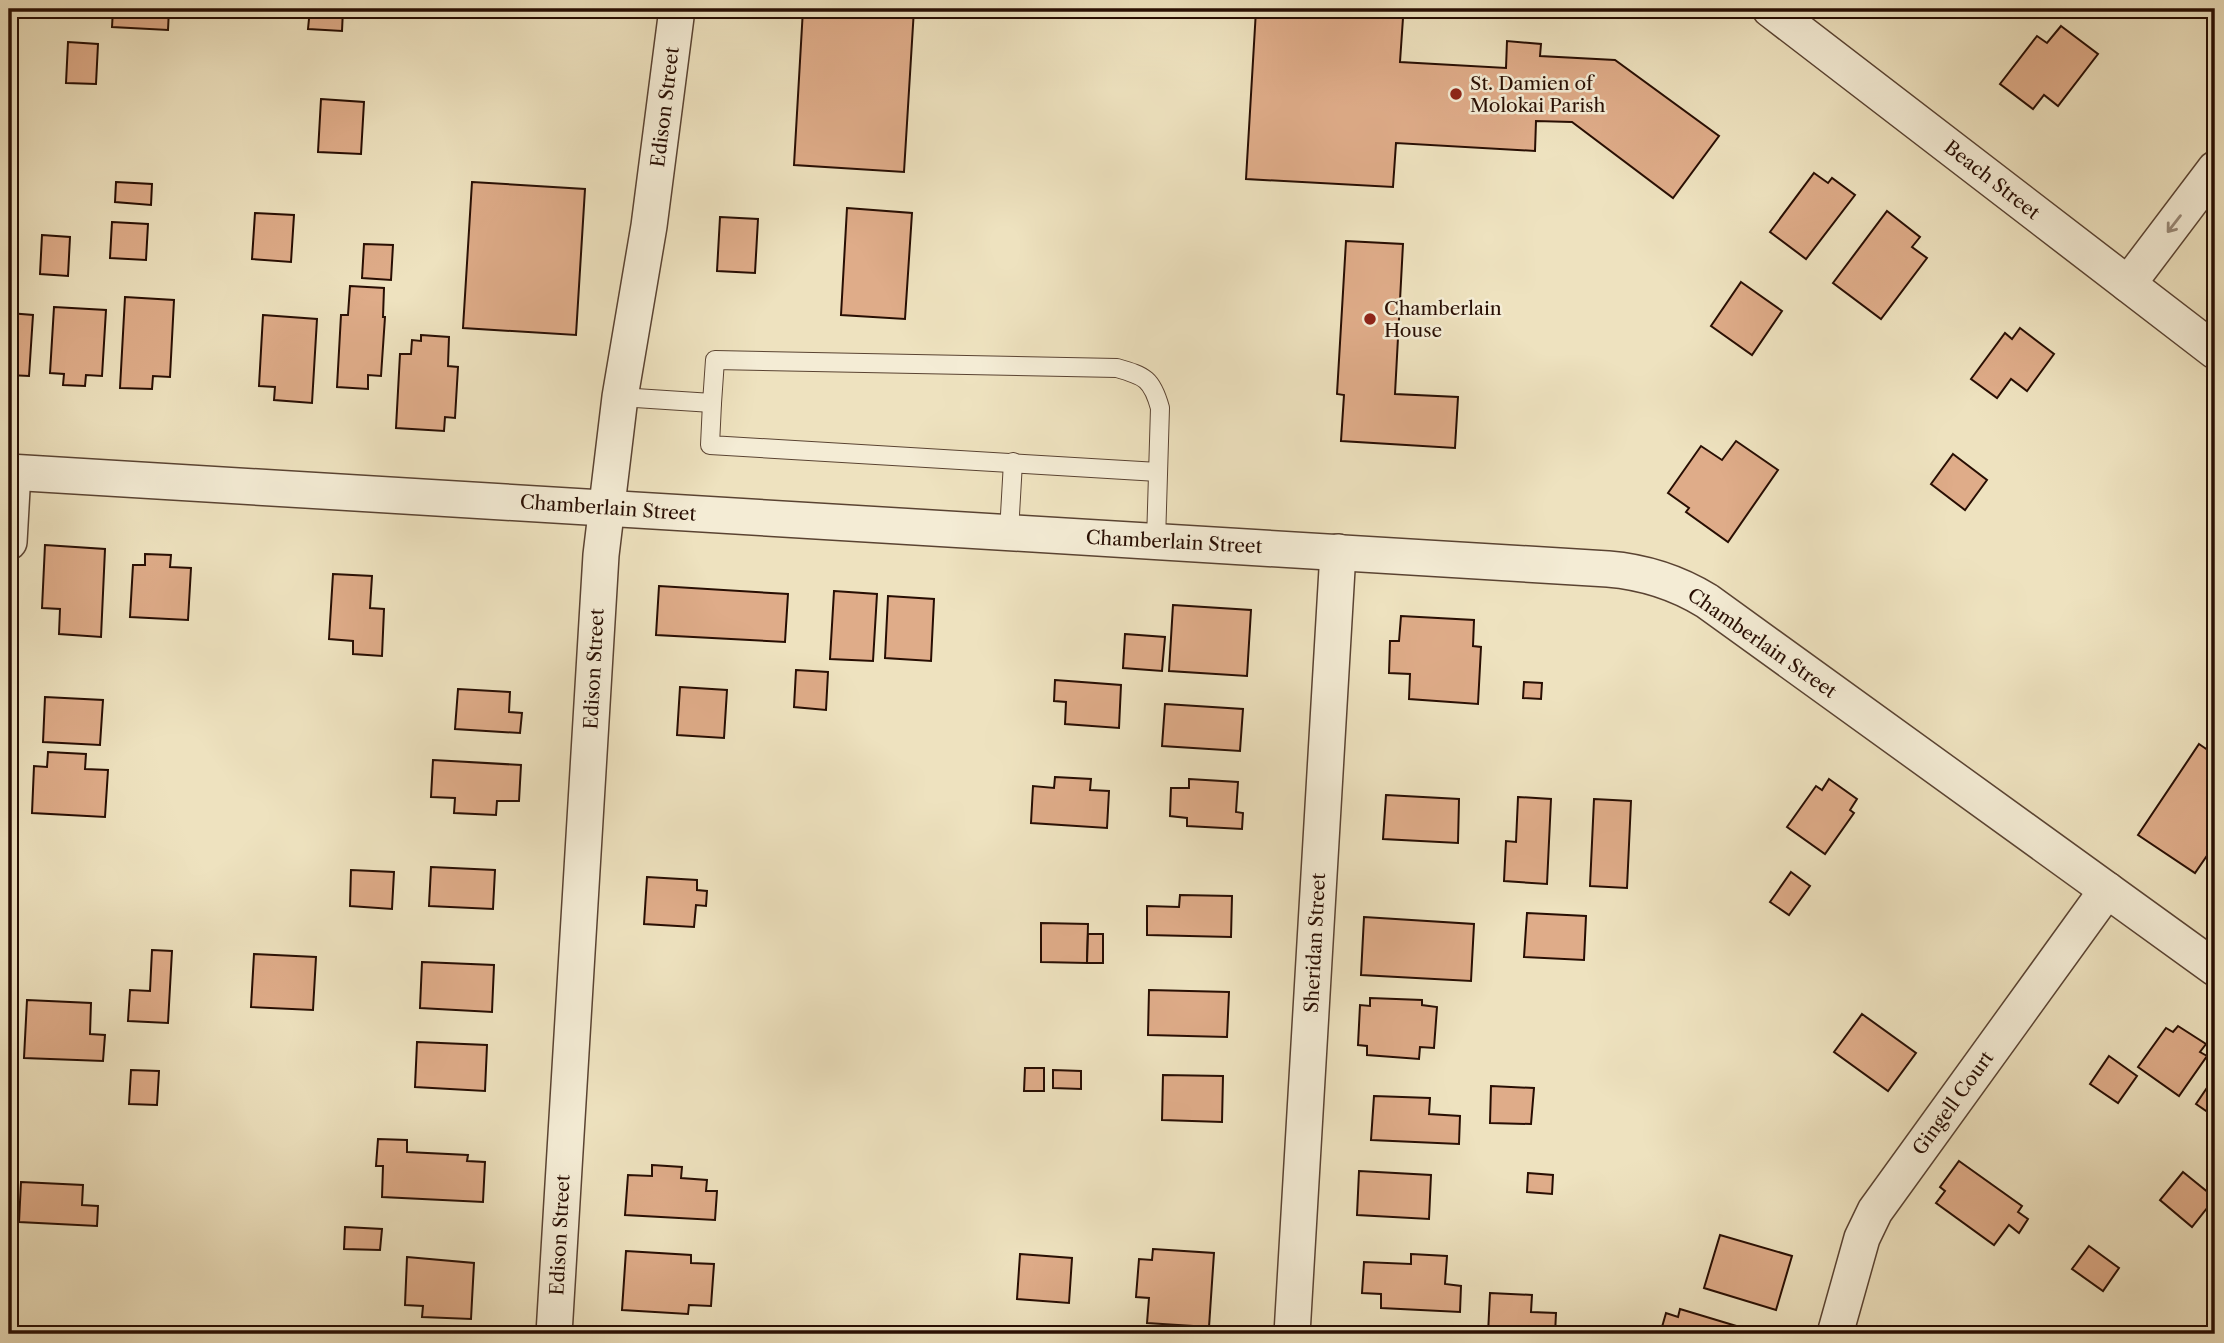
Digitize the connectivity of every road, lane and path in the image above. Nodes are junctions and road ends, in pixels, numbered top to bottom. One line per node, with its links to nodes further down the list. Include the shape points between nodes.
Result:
1 (677, 9): 6 (street, Edison Street, via 649,226)
2 (1770, 9): 4 (street, Beach Street)
3 (2215, 169): 4 (street, one-way to 4)
4 (2128, 284): 5 (street, Beach Street)
5 (2215, 351)
6 (620, 397): 7 (lane); 11 (street, Edison Street)
7 (712, 403): 8 (lane, via 710,445); 10 (lane, via 715,360 1117,368 1139,374 1154,387 1160,408)
8 (1013, 462): 10 (lane); 12 (lane)
9 (11, 472): 11 (street, Chamberlain Street); 14 (street)
10 (1158, 472): 13 (lane)
11 (606, 508): 12 (street, Chamberlain Street); 18 (street, Edison Street)
12 (1009, 532): 13 (street, Chamberlain Street)
13 (1156, 541): 15 (street, Chamberlain Street)
14 (9, 542)
15 (1338, 552): 16 (street, Chamberlain Street, via 1618,570 1677,585 1707,601); 19 (street, Sheridan Street)
16 (2107, 890): 17 (street, Chamberlain Street); 20 (street, Gingell Court, via 1875,1211 1862,1238)
17 (2215, 968)
18 (554, 1334)
19 (1292, 1334)
20 (1835, 1334)

